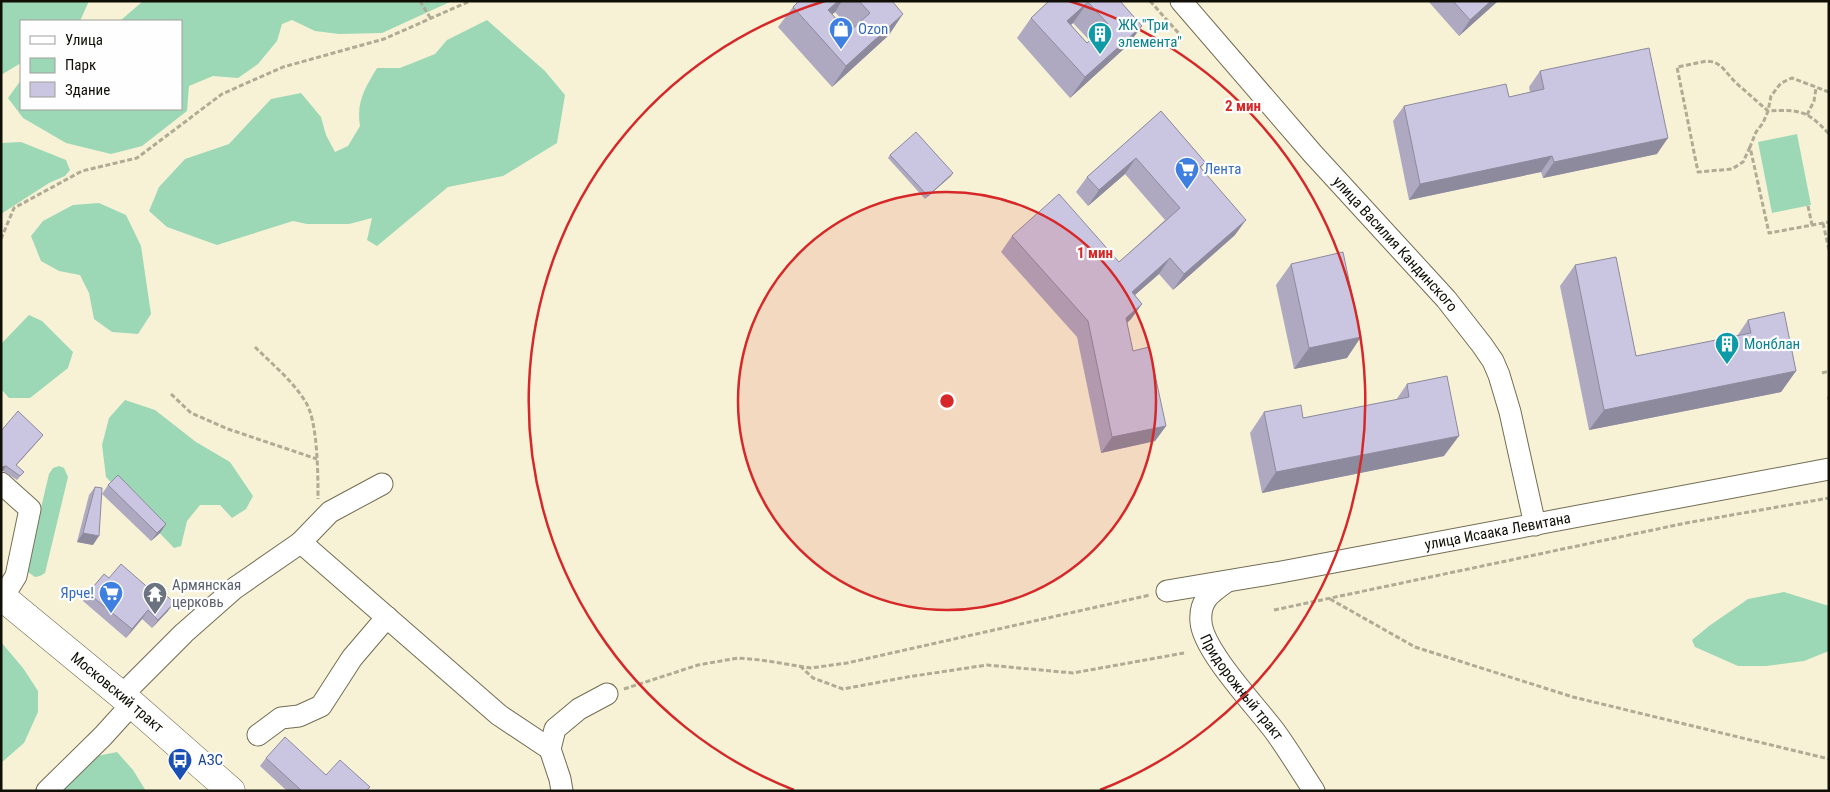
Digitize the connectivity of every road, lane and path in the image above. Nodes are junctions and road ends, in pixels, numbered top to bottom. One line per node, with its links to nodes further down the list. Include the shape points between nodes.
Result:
1 (420, 1): 5 (path)
2 (470, 1): 5 (path)
3 (1150, 1): 6 (path)
4 (1182, 1): 29 (street, улица Василия Кандинского, via 1313,154 1446,299 1493,361 1510,412)
5 (431, 19): 17 (path, via 384,39 283,67 222,94 137,158 82,171 14,208)
6 (1182, 37)
7 (1816, 88): 8 (path); 9 (path, via 1792,78 1781,84 1771,96); 10 (path)
8 (1829, 92)
9 (1768, 111): 10 (path, via 1784,110); 12 (path); 12 (path, via 1714,62 1677,67 1698,172 1732,169 1743,162)
10 (1807, 115): 11 (path)
11 (1829, 134)
12 (1750, 147): 16 (path, via 1769,233)
13 (1808, 206): 16 (path)
14 (1829, 222): 15 (path)
15 (1823, 223): 16 (path); 18 (path)
16 (1812, 225)
17 (1, 239)
18 (1829, 250)
19 (255, 347): 23 (path, via 306,402 314,428)
20 (1829, 371): 21 (path)
21 (1822, 373)
22 (172, 394): 23 (path, via 191,413)
23 (317, 459): 28 (path)
24 (1829, 469): 29 (street, улица Исаака Левитана)
25 (1, 483): 33 (street, via 30,509 16,576)
26 (382, 484): 28 (street, via 330,512)
27 (1829, 498): 34 (path, via 1686,523)
28 (319, 524): 30 (street)
29 (1535, 525): 31 (street, улица Исаака Левитана)
30 (300, 544): 36 (street); 40 (street, via 235,588 184,633)
31 (1226, 582): 32 (street, улица Исаака Левитана); 47 (street, Придорожный тракт, via 1209,593 1202,606 1205,639 1276,733)
32 (1167, 591): 38 (path, via 848,662 811,668)
33 (2, 597): 40 (highway, Московский тракт)
34 (1329, 598): 35 (path); 43 (path, via 1415,647 1573,697)
35 (1274, 610)
36 (387, 617): 41 (street, via 352,658 321,706 299,716 281,718); 42 (street, via 499,715)
37 (1184, 653): 38 (path, via 1073,673 987,665 844,688 813,678)
38 (800, 666): 39 (path, via 738,658 698,664)
39 (607, 694): 42 (street, via 579,709 555,730)
40 (127, 700): 44 (street, via 103,736); 45 (highway, Московский тракт)
41 (258, 735)
42 (550, 749): 46 (street)
43 (1829, 758)
44 (47, 791)
45 (231, 791)
46 (562, 791)
47 (1314, 791)

